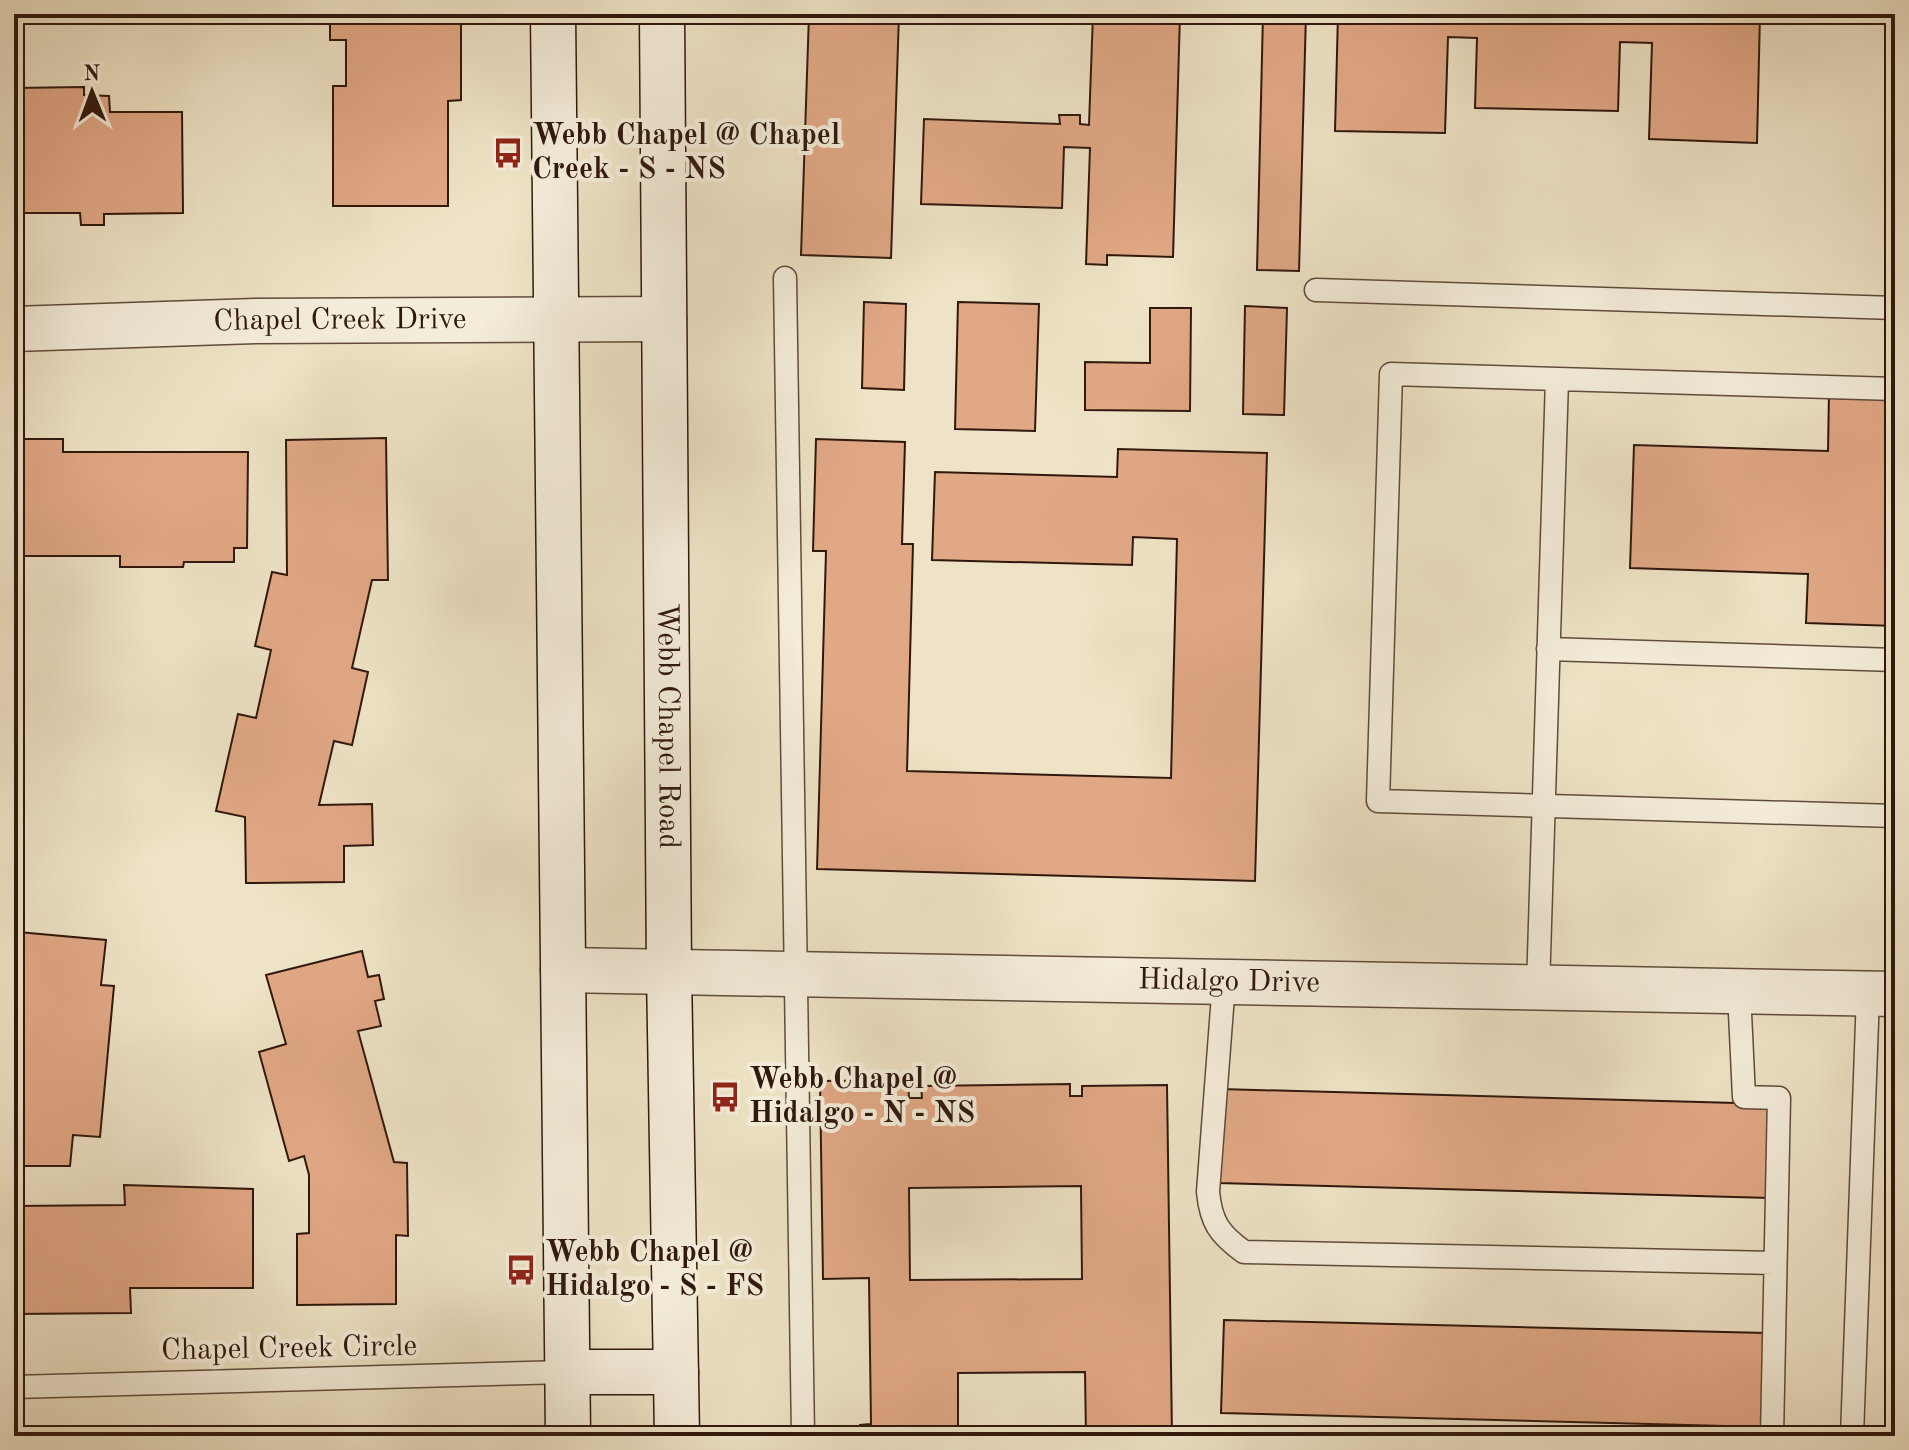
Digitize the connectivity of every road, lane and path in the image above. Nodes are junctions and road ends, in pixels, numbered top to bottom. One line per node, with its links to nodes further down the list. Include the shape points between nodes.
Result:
1 (553, 14): 7 (main road)
2 (662, 14): 6 (main road, Webb Chapel Road)
3 (785, 278): 17 (lane)
4 (1316, 290): 5 (lane)
5 (1895, 308)
6 (664, 319): 7 (main road, Chapel Creek Drive); 16 (main road, Webb Chapel Road)
7 (556, 320): 8 (main road, Chapel Creek Drive); 15 (main road)
8 (14, 329)
9 (1557, 379): 10 (lane); 11 (lane); 13 (lane, via 1391,374 1390,390 1378,801)
10 (1895, 389)
11 (1548, 649): 12 (lane); 13 (lane)
12 (1895, 660)
13 (1543, 805): 14 (lane); 19 (lane)
14 (1895, 816)
15 (563, 970): 16 (main road, Hidalgo Drive); 23 (main road)
16 (669, 972): 17 (main road, Hidalgo Drive); 24 (main road, Webb Chapel Road)
17 (796, 975): 18 (main road, Hidalgo Drive); 28 (lane)
18 (1224, 982): 19 (main road, Hidalgo Drive); 22 (lane, via 1208,1192 1211,1218 1223,1237 1244,1252)
19 (1538, 988): 20 (main road, Hidalgo Drive)
20 (1739, 992): 21 (main road, Hidalgo Drive); 22 (lane, via 1744,1097 1779,1098)
21 (1881, 994): 30 (lane)
22 (1775, 1263): 29 (lane)
23 (566, 1372): 24 (main road); 25 (lane, Chapel Creek Circle); 26 (main road)
24 (676, 1372): 27 (main road, Webb Chapel Road)
25 (14, 1387)
26 (568, 1436)
27 (677, 1436)
28 (803, 1436)
29 (1772, 1436)
30 (1852, 1436)

